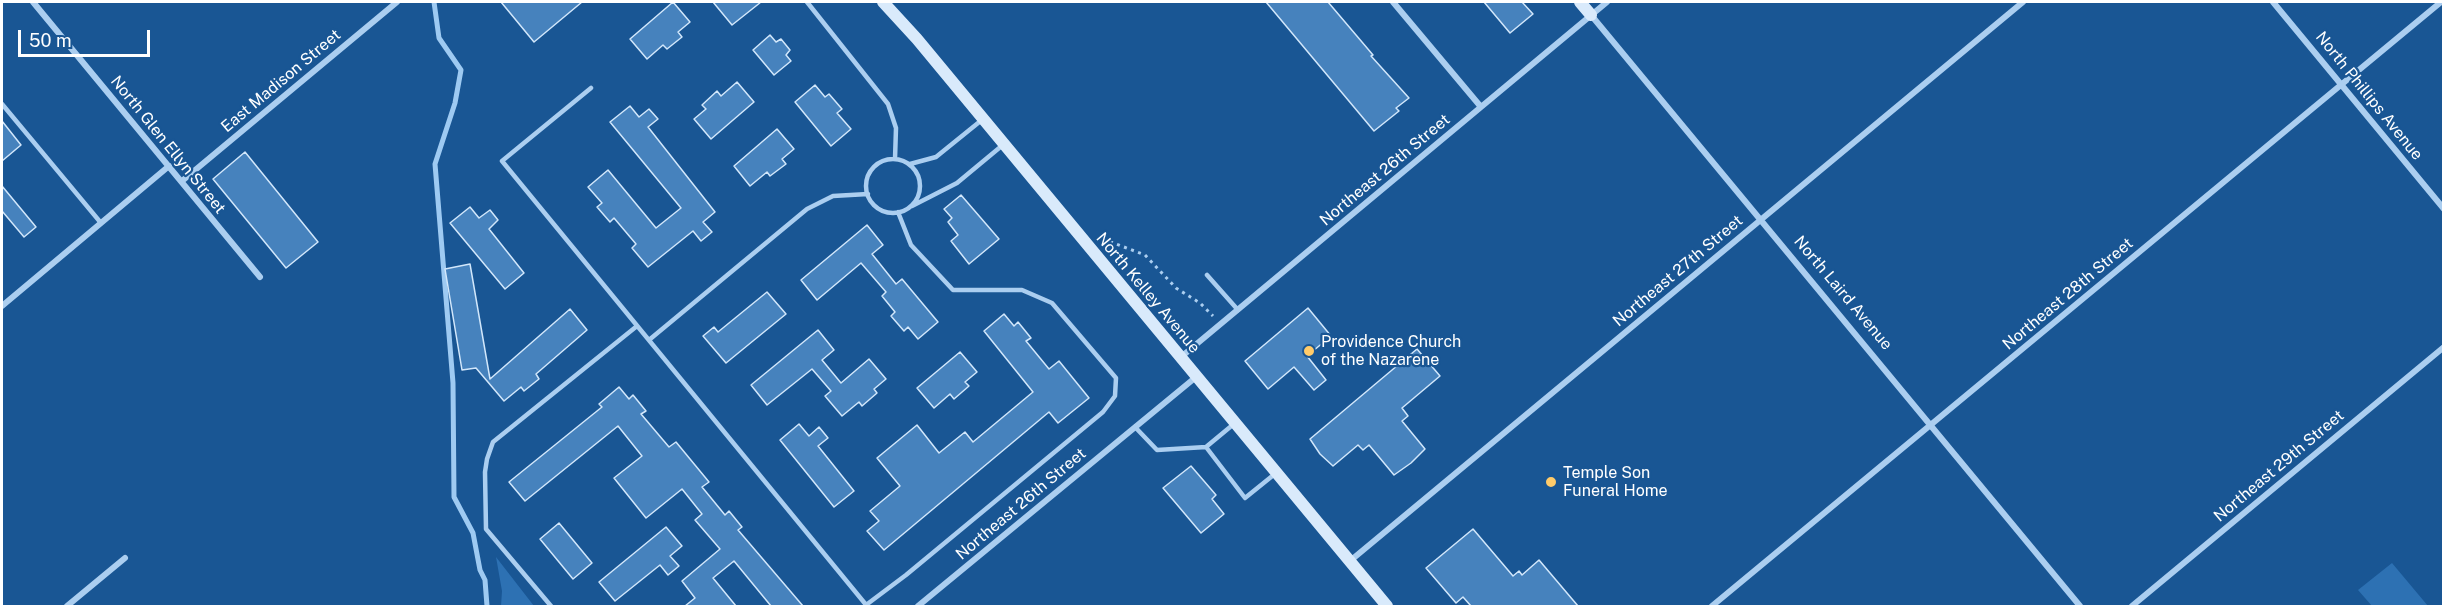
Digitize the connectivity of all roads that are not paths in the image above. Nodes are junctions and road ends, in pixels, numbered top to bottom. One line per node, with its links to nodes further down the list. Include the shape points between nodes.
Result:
1 (33, 2): 20 (street, North Glen Ellyn Street)
2 (397, 2): 21 (street, East Madison Street)
3 (807, 2): 18 (lane, via 888,104 896,128)
4 (883, 2): 16 (main road, North Kelley Avenue)
5 (1393, 2): 15 (street)
6 (1580, 2): 11 (main road, North Laird Avenue)
7 (1607, 2): 11 (street, Northeast 26th Street)
8 (2023, 2): 26 (street, Northeast 27th Street)
9 (2272, 2): 12 (street, North Phillips Avenue)
10 (2441, 2): 12 (street, Northeast 28th Street)
11 (1591, 15): 15 (street, Northeast 26th Street); 26 (street, North Laird Avenue)
12 (2342, 84): 24 (street, North Phillips Avenue); 38 (street, Northeast 28th Street)
13 (591, 88): 32 (lane, via 502,161)
14 (2, 104): 27 (lane)
15 (1481, 107): 31 (street, Northeast 26th Street)
16 (983, 119): 17 (main road, North Kelley Avenue); 19 (lane, via 936,157)
17 (1004, 144): 23 (lane, via 957,183); 35 (main road, North Kelley Avenue)
18 (895, 159): 19 (lane); 22 (lane, via 872,169 866,185)
19 (910, 164): 23 (lane, via 920,186)
20 (169, 166): 21 (street, North Glen Ellyn Street); 27 (street)
21 (182, 181): 29 (street, North Glen Ellyn Street)
22 (868, 194): 25 (lane, via 877,208); 33 (lane, via 833,195 807,209)
23 (909, 207): 25 (lane)
24 (2444, 209)
25 (898, 212): 47 (lane, via 911,245 953,290 1022,290 1052,303 1116,378 1115,396 1103,412)
26 (1761, 220): 38 (street, North Laird Avenue); 43 (street, Northeast 27th Street)
27 (101, 223): 30 (street)
28 (1207, 274): 31 (lane)
29 (260, 277)
30 (2, 306)
31 (1238, 310): 35 (street, Northeast 26th Street)
32 (638, 326): 33 (lane); 46 (lane, via 494,442 487,459 486,529)
33 (649, 340): 47 (lane)
34 (2444, 347): 51 (street, Northeast 29th Street)
35 (1180, 358): 36 (main road, North Kelley Avenue)
36 (1196, 377): 37 (main road, North Kelley Avenue); 39 (street, Northeast 26th Street)
37 (1235, 423): 40 (lane); 41 (main road, North Kelley Avenue)
38 (1931, 424): 49 (street, Northeast 28th Street); 50 (street, North Laird Avenue)
39 (1136, 427): 40 (lane, via 1157,450); 48 (street, Northeast 26th Street)
40 (1206, 447): 41 (lane, via 1245,498)
41 (1276, 473): 43 (main road, North Kelley Avenue)
42 (125, 558): 45 (street)
43 (1350, 562): 44 (main road, North Kelley Avenue)
44 (1384, 605)
45 (67, 606)
46 (551, 606)
47 (866, 606)
48 (918, 606)
49 (1712, 606)
50 (2080, 606)
51 (2132, 606)

